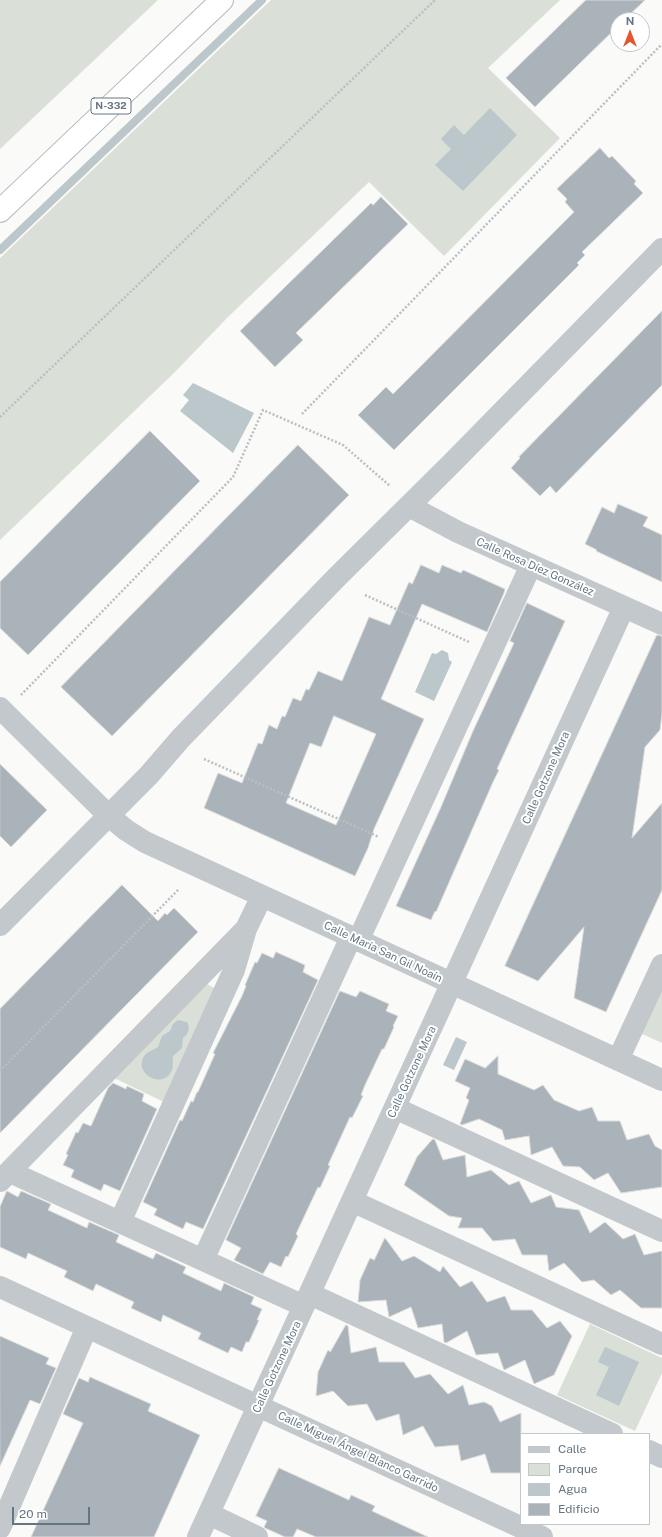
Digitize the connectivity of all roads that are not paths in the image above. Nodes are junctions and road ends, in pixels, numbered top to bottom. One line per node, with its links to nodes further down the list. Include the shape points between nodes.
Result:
1 (222, 0): 2 (highway, N-332)
2 (0, 211)
3 (662, 249): 4 (street)
4 (409, 506): 5 (street, Calle Rosa Díez González, via 458,532); 9 (street, via 336,577)
5 (531, 565): 6 (street, Calle Rosa Díez González); 13 (street, via 401,847)
6 (624, 607): 7 (street, Calle Rosa Díez González); 15 (street, Calle Gotzone Mora)
7 (662, 624)
8 (0, 708): 9 (street, Calle María San Gil Noaín)
9 (108, 815): 10 (street, Calle María San Gil Noaín, via 145,842); 11 (street)
10 (262, 896): 12 (street); 13 (street, Calle María San Gil Noaín)
11 (0, 926)
12 (246, 929): 19 (street); 21 (street, via 234,970)
13 (354, 939): 15 (street, Calle María San Gil Noaín); 23 (street)
14 (662, 965): 16 (street)
15 (452, 984): 16 (street, Calle María San Gil Noaín); 18 (street, Calle Gotzone Mora)
16 (618, 1060): 17 (street, Calle María San Gil Noaín)
17 (662, 1080)
18 (395, 1108): 20 (street, Calle Gotzone Mora); 22 (street)
19 (5, 1176): 21 (street)
20 (352, 1201): 25 (street, Calle Gotzone Mora); 27 (street)
21 (120, 1222): 23 (street)
22 (662, 1231)
23 (203, 1260): 25 (street)
24 (0, 1287): 26 (street, Calle Miguel Ángel Blanco Garrido)
25 (307, 1300): 28 (street, Calle Gotzone Mora); 29 (street)
26 (86, 1327): 28 (street, Calle Miguel Ángel Blanco Garrido); 32 (street)
27 (662, 1344)
28 (258, 1406): 33 (street, Calle Gotzone Mora); 37 (street, Calle Miguel Ángel Blanco Garrido)
29 (610, 1433)
30 (650, 1451): 31 (street)
31 (662, 1457)
32 (7, 1493): 34 (street)
33 (209, 1514): 35 (street, Calle Gotzone Mora); 36 (street)
34 (0, 1528)
35 (198, 1537)
36 (257, 1537)
37 (542, 1537)

